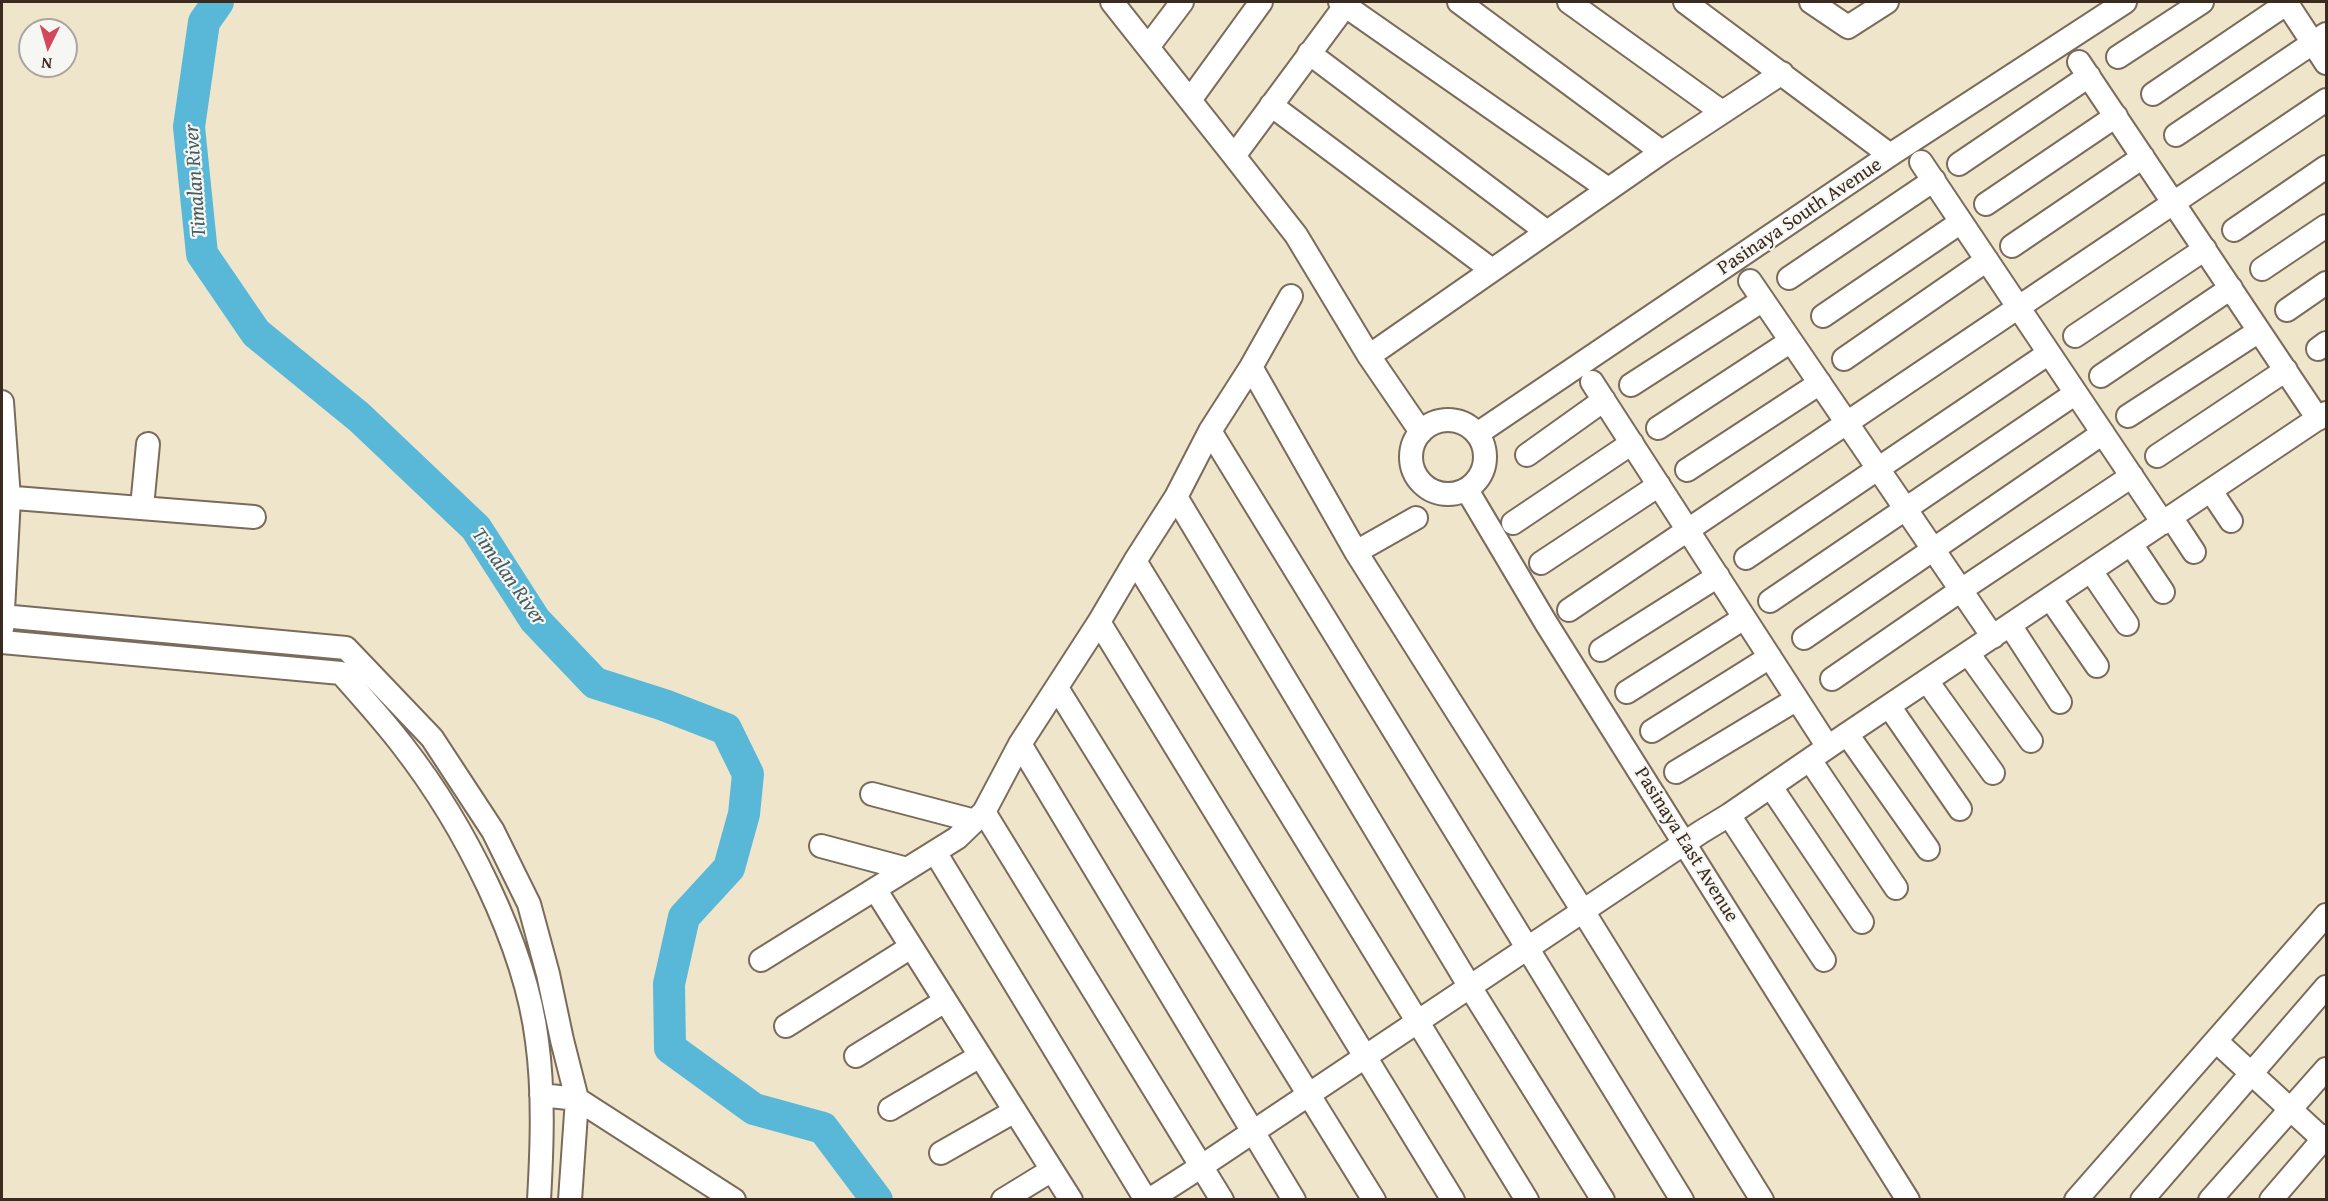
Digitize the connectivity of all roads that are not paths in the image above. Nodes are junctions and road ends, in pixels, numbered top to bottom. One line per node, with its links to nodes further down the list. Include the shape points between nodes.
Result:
1 (1112, 2): 14 (street)
2 (1182, 2): 14 (street)
3 (1261, 2): 20 (street)
4 (1459, 2): 26 (street)
5 (1569, 2): 23 (street)
6 (1685, 2): 18 (street)
7 (1811, 2): 8 (street, via 1848,27)
8 (1887, 2)
9 (2125, 2): 27 (street, Pasinaya South Avenue)
10 (2202, 2): 16 (street)
11 (2287, 2): 13 (street); 19 (street)
12 (1344, 3): 15 (street); 32 (street)
13 (2320, 38): 17 (street); 25 (street)
14 (1148, 47): 20 (street)
15 (1309, 53): 22 (street); 38 (street)
16 (2118, 57)
17 (2326, 63)
18 (1782, 73): 23 (street); 27 (street)
19 (2152, 94)
20 (1190, 100): 28 (street)
21 (2326, 100): 33 (street)
22 (1272, 105): 28 (street); 43 (street)
23 (1722, 112): 26 (street)
24 (2116, 116): 29 (street); 30 (street, via 2084,69); 34 (street)
25 (2176, 135)
26 (1662, 152): 32 (street)
27 (1890, 155): 73 (street, Pasinaya South Avenue)
28 (1234, 156): 57 (street, via 1296,235)
29 (2143, 157): 33 (street); 39 (street)
30 (1959, 164)
31 (2326, 167): 37 (street)
32 (1608, 189): 38 (street)
33 (2174, 203): 40 (street); 50 (street)
34 (1986, 204)
35 (1961, 222): 41 (street); 44 (street, via 1928,171); 52 (street)
36 (2326, 226): 42 (street)
37 (2234, 230)
38 (1547, 232): 43 (street)
39 (2012, 246)
40 (2205, 249): 47 (street); 54 (street)
41 (1987, 260): 50 (street); 58 (street)
42 (2262, 269)
43 (1492, 270): 57 (street)
44 (1789, 278)
45 (1750, 281): 49 (street)
46 (2326, 283): 51 (street)
47 (2231, 288): 53 (street); 61 (street)
48 (1290, 296): 59 (street)
49 (1763, 300): 55 (street); 63 (street)
50 (2019, 307): 56 (street); 68 (street)
51 (2287, 310)
52 (1824, 316)
53 (2259, 331): 60 (street); 66 (street)
54 (2075, 336)
55 (1791, 341): 62 (street); 69 (street)
56 (2049, 353): 64 (street); 78 (street)
57 (1369, 356): 71 (street)
58 (1844, 359)
59 (1251, 367): 70 (street); 96 (street)
60 (2286, 370): 67 (street); 77 (street)
61 (2101, 375)
62 (1820, 383): 68 (street); 79 (street)
63 (1631, 385)
64 (2076, 393): 72 (street); 87 (street)
65 (2, 402): 84 (street)
66 (2128, 416)
67 (2322, 416): 83 (street)
68 (1847, 423): 78 (street); 93 (street)
69 (1658, 428)
70 (1210, 432): 85 (street); 149 (street)
71 (1420, 432): 73 (street, via 1446,420 1464,424); 82 (street, via 1410,457 1415,476 1427,488 1443,494)
72 (2103, 433): 80 (street); 95 (street)
73 (1477, 434): 82 (street, via 1483,443 1485,461 1479,478)
74 (1632, 443): 76 (street, via 1598,391); 81 (street); 92 (street)
75 (148, 444): 86 (street)
76 (1527, 455)
77 (2157, 456)
78 (1878, 469): 87 (street); 98 (street)
79 (1687, 470)
80 (2132, 476): 90 (street); 103 (street)
81 (1659, 485): 93 (street); 100 (street)
82 (1467, 490): 138 (street, Pasinaya East Avenue)
83 (2211, 491): 90 (street); 91 (street)
84 (5, 497): 86 (street); 109 (street)
85 (1176, 497): 99 (street); 152 (street)
86 (142, 507): 88 (street)
87 (1905, 509): 95 (street); 106 (street)
88 (254, 518)
89 (1416, 518): 96 (street)
90 (2167, 520): 94 (street); 97 (street)
91 (2231, 521)
92 (1513, 523)
93 (1688, 530): 102 (street); 107 (street)
94 (2131, 544): 101 (street); 104 (street)
95 (1933, 550): 103 (street); 113 (street)
96 (1356, 552): 145 (street)
97 (2194, 552)
98 (1746, 558)
99 (1135, 561): 110 (street); 155 (street)
100 (1541, 563)
101 (2091, 571): 105 (street); 111 (street)
102 (1718, 576): 108 (street); 115 (street)
103 (1960, 590): 112 (street); 119 (street)
104 (2163, 592)
105 (2050, 598): 112 (street); 118 (street)
106 (1770, 601)
107 (1569, 610)
108 (1744, 618): 117 (street); 122 (street)
109 (2, 620): 165 (street, via 346,648 432,738 493,831 529,904)
110 (1100, 622): 121 (street); 160 (street)
111 (2127, 624)
112 (2001, 631): 116 (street); 124 (street)
113 (1804, 638)
114 (2, 642): 164 (street, via 341,673 404,747 470,850 524,974 537,1040)
115 (1602, 650)
116 (1968, 653): 120 (street); 128 (street)
117 (1770, 657): 123 (street); 126 (street)
118 (2097, 666)
119 (1832, 680)
120 (1927, 681): 125 (street); 132 (street)
121 (1057, 688): 129 (street); 163 (street)
122 (1627, 692)
123 (1797, 699): 130 (street); 131 (street)
124 (2060, 702)
125 (1889, 706): 127 (street); 135 (street)
126 (1652, 731)
127 (1847, 734): 130 (street); 140 (street)
128 (2031, 741)
129 (1020, 744): 137 (street); 169 (street)
130 (1819, 753): 133 (street); 143 (street)
131 (1676, 772)
132 (1993, 773)
133 (1771, 787): 136 (street); 147 (street)
134 (872, 794): 137 (street)
135 (1960, 809)
136 (1730, 815): 138 (street); 151 (street)
137 (979, 816): 141 (street, via 957,838); 172 (street)
138 (1684, 843): 145 (street); 188 (street, Pasinaya East Avenue)
139 (821, 846): 142 (street)
140 (1928, 849)
141 (934, 852): 142 (street); 179 (street)
142 (908, 869): 144 (street)
143 (1896, 888)
144 (875, 889): 148 (street); 150 (street)
145 (1583, 911): 149 (street); 187 (street)
146 (2325, 912): 157 (street)
147 (1862, 922)
148 (911, 947): 154 (street); 156 (street)
149 (1527, 948): 152 (street); 186 (street)
150 (761, 960)
151 (1824, 960)
152 (1470, 987): 155 (street); 185 (street)
153 (2326, 987): 162 (street)
154 (945, 1000): 158 (street); 159 (street)
155 (1417, 1022): 160 (street); 184 (street)
156 (786, 1026)
157 (2216, 1041): 162 (street); 189 (street)
158 (856, 1056)
159 (980, 1056): 166 (street); 168 (street)
160 (1365, 1057): 163 (street); 183 (street)
161 (2326, 1069): 167 (street)
162 (2252, 1074): 167 (street); 190 (street)
163 (1310, 1094): 169 (street); 182 (street)
164 (541, 1095): 165 (street); 174 (street)
165 (577, 1099): 175 (street); 176 (street)
166 (890, 1109)
167 (2290, 1109): 170 (street); 191 (street)
168 (1015, 1111): 171 (street); 173 (street)
169 (1252, 1132): 172 (street); 181 (street)
170 (2326, 1139): 192 (street)
171 (941, 1152)
172 (1202, 1166): 179 (street); 180 (street)
173 (1052, 1170): 177 (street); 178 (street)
174 (539, 1200)
175 (570, 1200)
176 (734, 1200)
177 (1003, 1200)
178 (1071, 1200)
179 (1147, 1200)
180 (1222, 1200)
181 (1294, 1200)
182 (1374, 1200)
183 (1453, 1200)
184 (1527, 1200)
185 (1604, 1200)
186 (1682, 1200)
187 (1762, 1200)
188 (1908, 1200)
189 (2076, 1200)
190 (2142, 1200)
191 (2210, 1200)
192 (2271, 1200)

